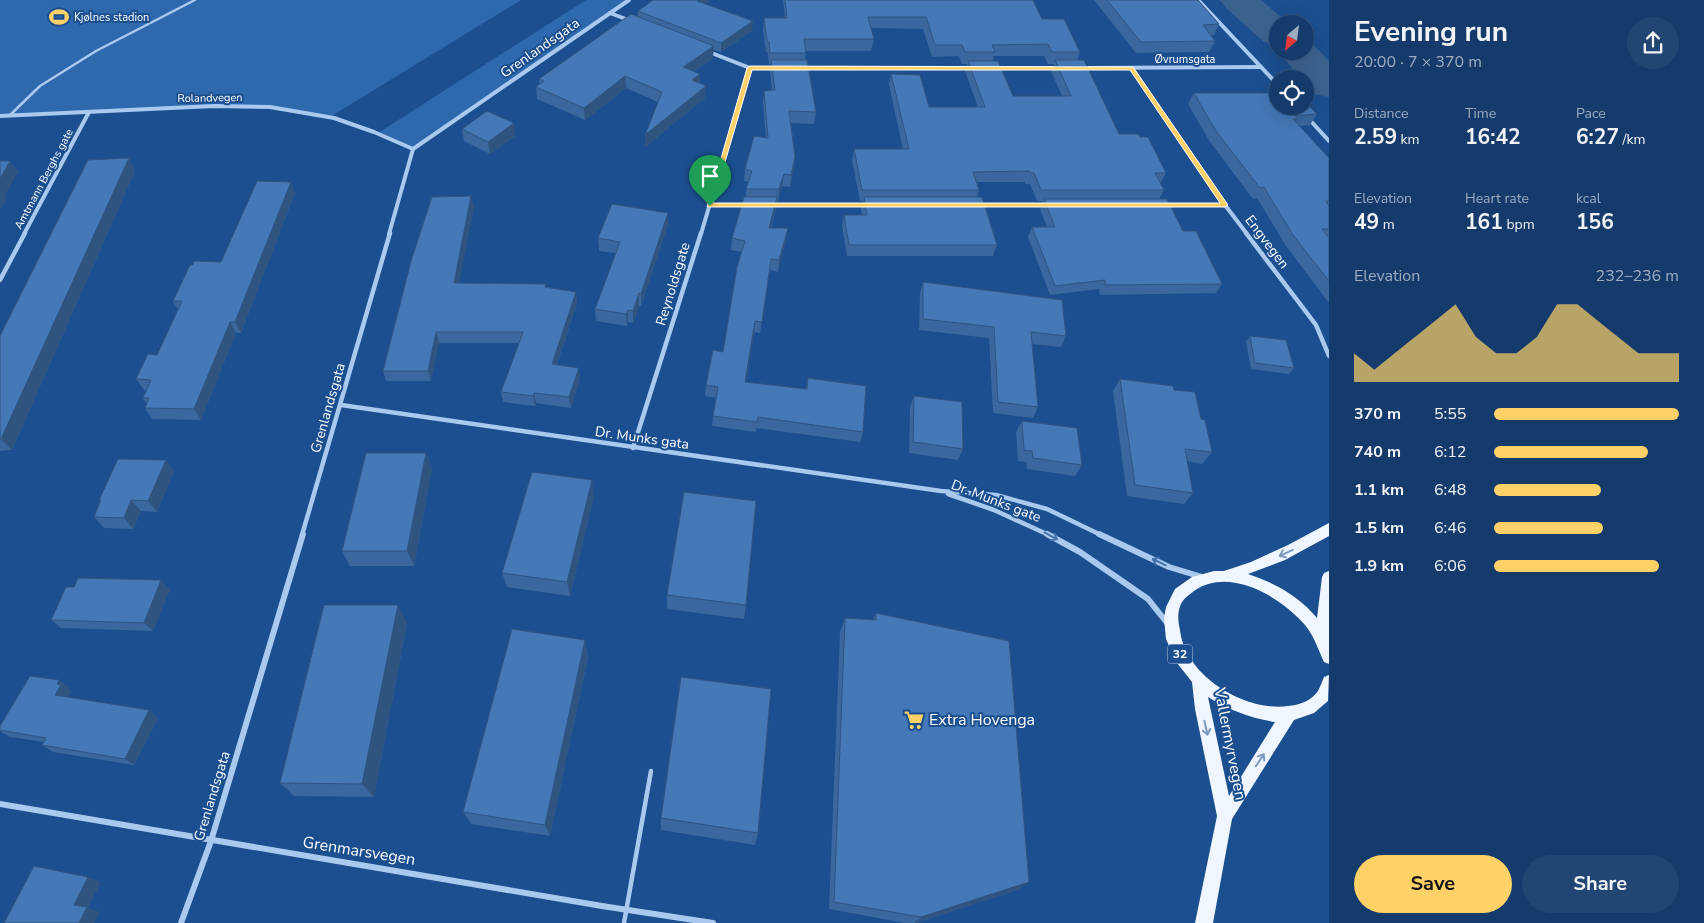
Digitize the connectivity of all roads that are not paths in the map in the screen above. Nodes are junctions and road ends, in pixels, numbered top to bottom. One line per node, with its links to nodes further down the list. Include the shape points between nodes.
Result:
1 (195, 0): 20 (lane, via 96,51 40,86)
2 (629, 0): 4 (street, Grenlandsgata)
3 (1198, 0): 7 (street)
4 (610, 13): 5 (street); 22 (street, Grenlandsgata)
5 (637, 23)
6 (706, 51): 8 (street)
7 (1261, 67): 15 (street, Øvrumsgata); 16 (street)
8 (750, 68): 9 (street); 28 (street, Reynoldsgate)
9 (779, 68)
10 (799, 68): 11 (street)
11 (975, 68)
12 (985, 68): 13 (street)
13 (1063, 68)
14 (1073, 68): 15 (street, Øvrumsgata)
15 (1132, 68): 27 (street, Engvegen)
16 (1269, 75)
17 (89, 112): 20 (street, Rolandvegen); 22 (street, Rolandvegen, via 262,106 330,117); 31 (street, Amtmann Berghs gate)
18 (1306, 115): 21 (street)
19 (0, 116): 20 (street, Rolandvegen)
20 (9, 116)
21 (1329, 141)
22 (413, 149): 33 (street, Grenlandsgata)
23 (868, 205): 30 (street)
24 (967, 205): 25 (street)
25 (1056, 205)
26 (1156, 205): 27 (street)
27 (1225, 205): 32 (street, Engvegen, via 1316,325)
28 (710, 206): 29 (street); 34 (street, Reynoldsgate)
29 (749, 206)
30 (769, 206)
31 (0, 280)
32 (1329, 356)
33 (341, 405): 34 (street, Dr. Munks gata); 49 (street, Grenlandsgata)
34 (633, 448): 35 (street, Dr. Munks gata)
35 (941, 491): 39 (street, Dr. Munks gate, one-way to 35, via 1169,567 1047,509 996,495); 40 (street, Dr. Munks gate, one-way to 40, via 1039,529 1080,552 1148,600)
36 (1329, 530): 37 (main road, 32, one-way to 37, via 1261,565)
37 (1225, 576): 39 (main road, 32); 41 (main road, 32, via 1247,579 1270,588 1291,602)
38 (1329, 577): 41 (main road, 32)
39 (1205, 578): 40 (main road, 32, via 1189,584 1178,596 1172,609)
40 (1171, 626): 43 (main road, 32, via 1175,644)
41 (1323, 638): 42 (main road, 32)
42 (1329, 657)
43 (1199, 680): 45 (main road, 32, via 1243,708 1267,714); 48 (main road, Vallermyrvegen / 32, one-way to 48)
44 (1329, 682): 45 (main road, 32, via 1323,696 1309,708)
45 (1290, 714): 48 (main road, Vallermyrvegen / 32, one-way to 45)
46 (651, 771): 50 (lane)
47 (0, 804): 49 (street, Grenmarsvegen)
48 (1225, 816): 54 (main road, Vallermyrvegen / 32)
49 (211, 841): 50 (street, Grenmarsvegen); 51 (street, Grenlandsgata)
50 (627, 910): 52 (lane); 53 (street, Grenmarsvegen)
51 (181, 923)
52 (624, 923)
53 (714, 923)
54 (1204, 923)

